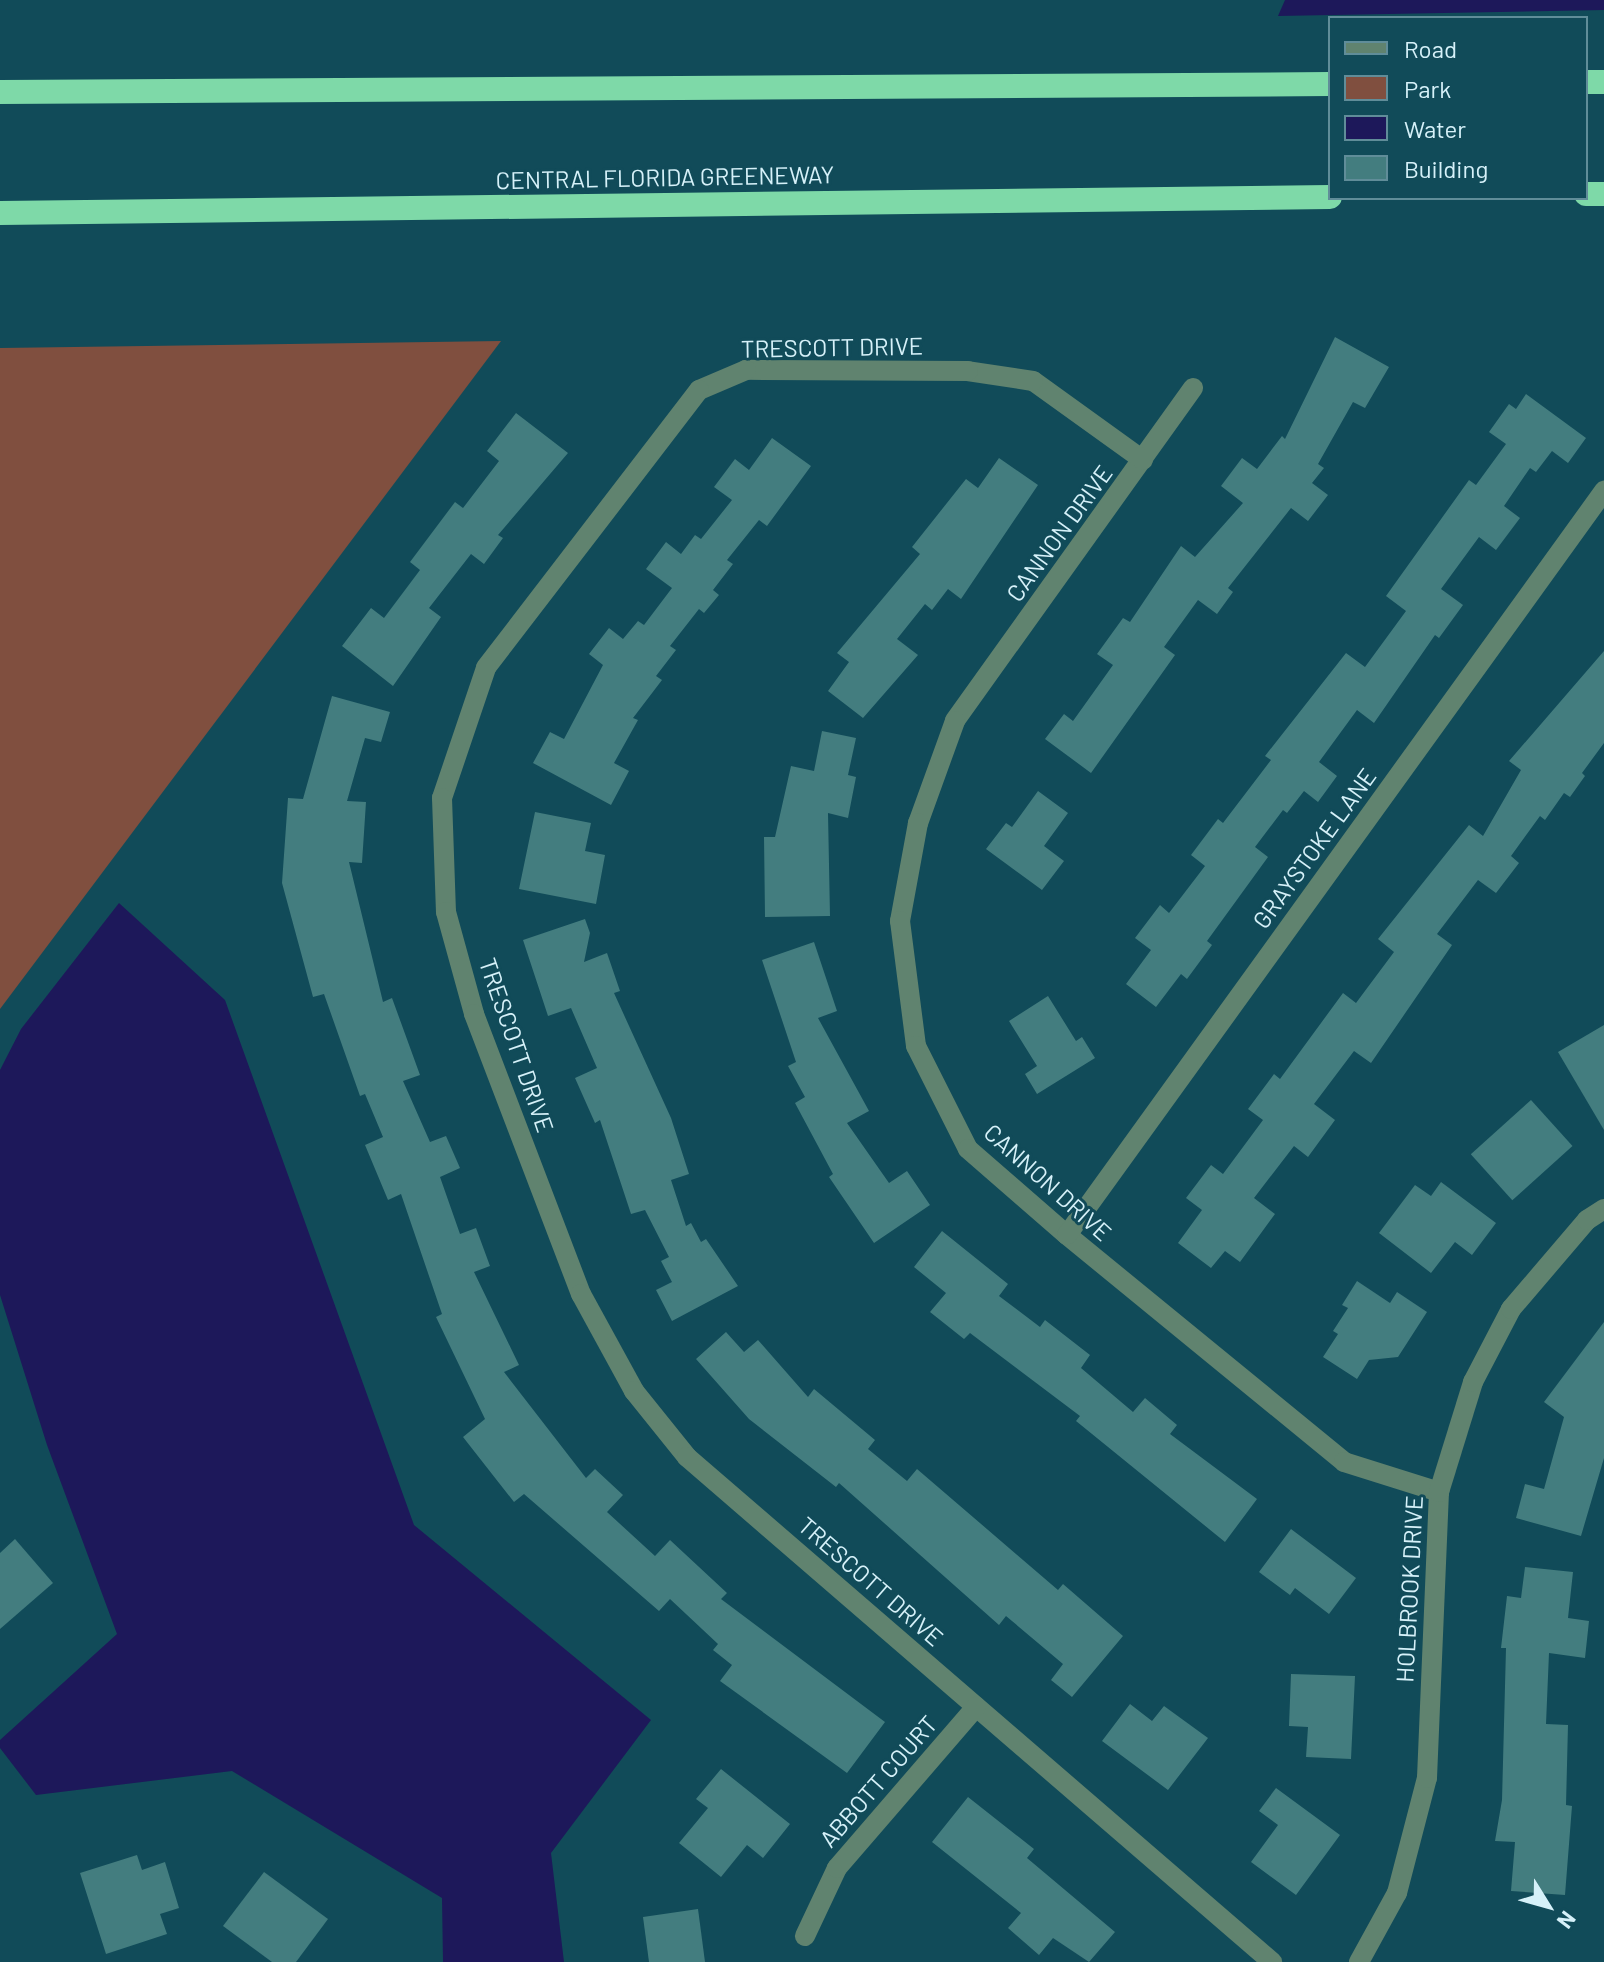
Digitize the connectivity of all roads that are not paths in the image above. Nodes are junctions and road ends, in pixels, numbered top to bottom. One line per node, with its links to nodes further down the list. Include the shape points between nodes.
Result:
1 (1328, 84): 2 (highway)
2 (0, 92)
3 (1328, 197): 4 (highway, CENTRAL FLORIDA GREENEWAY)
4 (0, 213)
5 (1193, 388): 6 (street, CANNON DRIVE)
6 (1143, 460): 9 (street, CANNON DRIVE, via 955,721 918,823 900,921 916,1046 968,1149); 11 (street, TRESCOTT DRIVE, via 1033,381 968,371 746,370 724,377 699,390 678,414 486,668 442,798 446,912 474,1014 581,1294 634,1391 687,1457)
7 (1604, 491): 9 (street, GRAYSTOKE LANE)
8 (1604, 1209): 10 (street, HOLBROOK DRIVE, via 1587,1220 1511,1309 1473,1382)
9 (1067, 1235): 10 (street, CANNON DRIVE, via 1344,1462)
10 (1439, 1492): 14 (street, HOLBROOK DRIVE, via 1427,1778 1397,1893)
11 (976, 1707): 12 (street, ABBOTT COURT, via 837,1868); 13 (street, TRESCOTT DRIVE)
12 (805, 1936)
13 (1272, 1962)
14 (1359, 1962)

